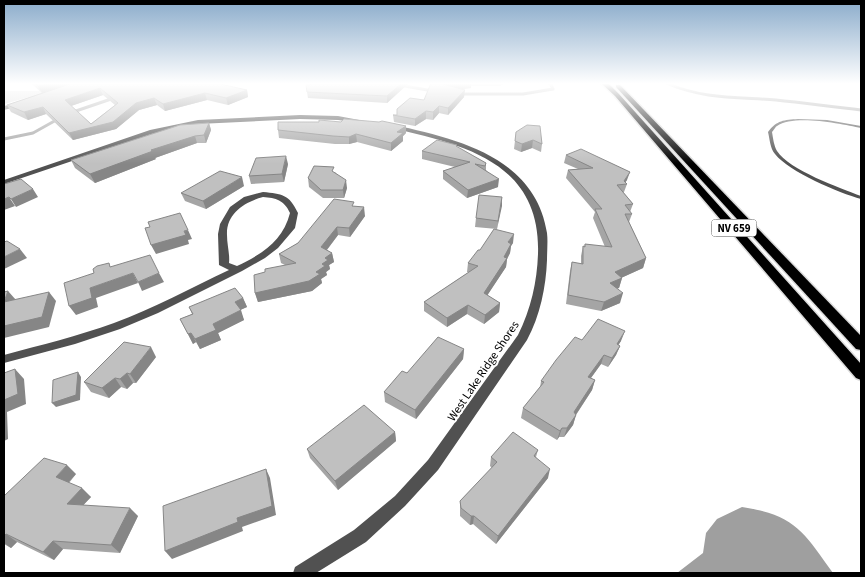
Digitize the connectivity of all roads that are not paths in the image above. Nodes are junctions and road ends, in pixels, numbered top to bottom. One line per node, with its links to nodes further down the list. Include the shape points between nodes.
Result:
1 (630, 110): 9 (main road, NV 659)
2 (643, 110): 7 (main road, NV 659)
3 (861, 127): 5 (lane, via 797,120 775,126 770,132 777,154 788,163)
4 (4, 182): 10 (street, West Lake Ridge Shores, via 150,132 182,125 230,119 321,117 377,123 463,145 507,169 530,193 542,221 545,248 538,299 523,337 433,465 400,501 360,536)
5 (861, 198)
6 (236, 269): 6 (street, via 271,249 289,230 294,210 292,202 269,194 253,196 230,213 222,233 226,256 224,265); 8 (street, via 156,310 115,326)
7 (861, 345)
8 (4, 358)
9 (861, 374)
10 (301, 573)

